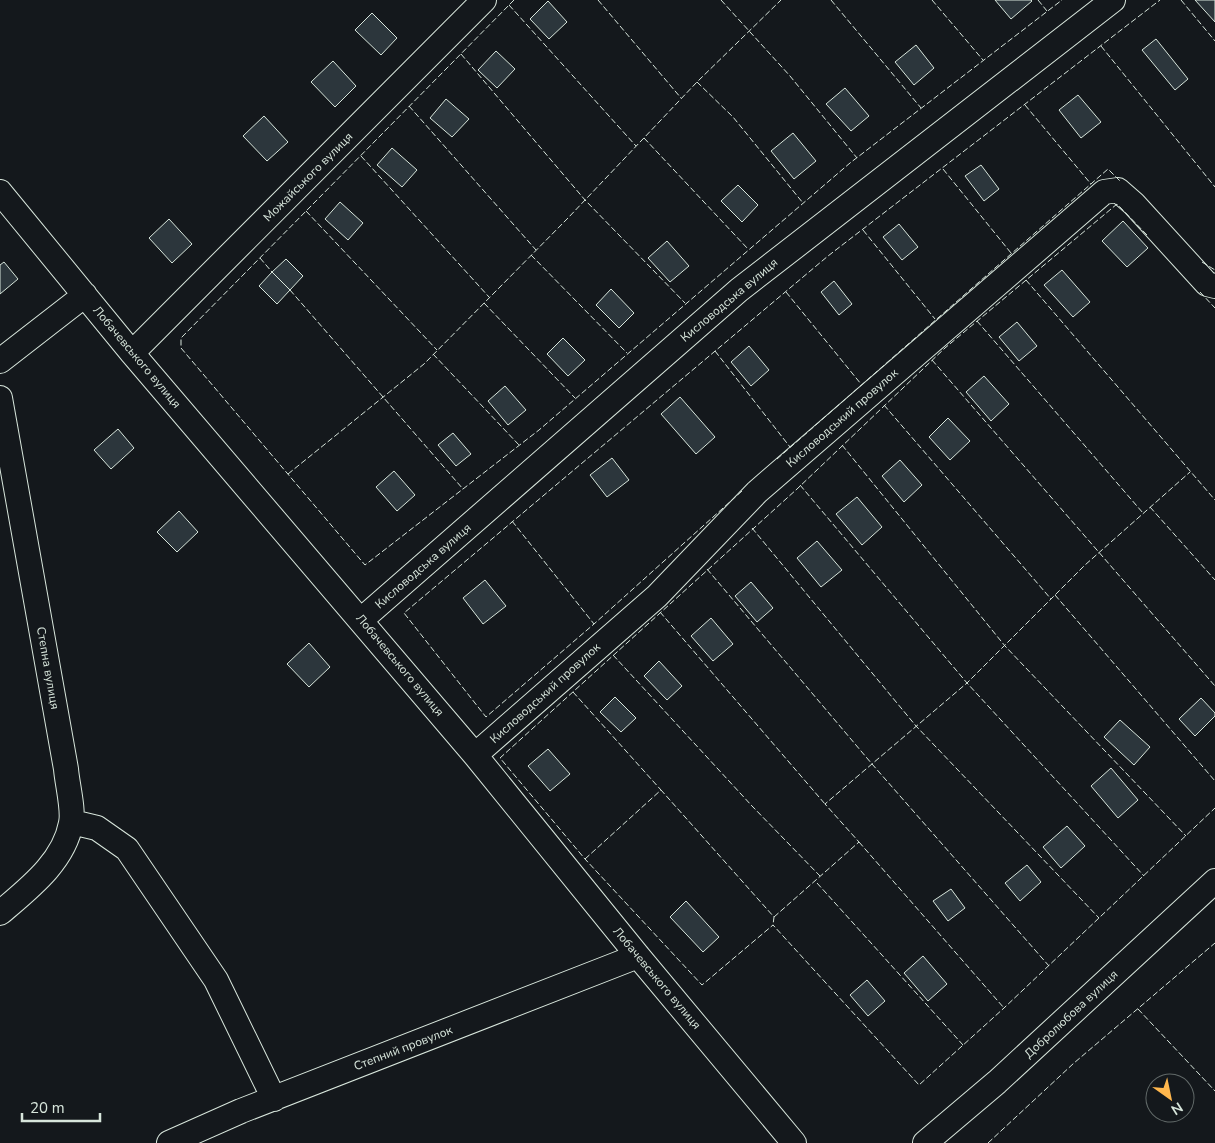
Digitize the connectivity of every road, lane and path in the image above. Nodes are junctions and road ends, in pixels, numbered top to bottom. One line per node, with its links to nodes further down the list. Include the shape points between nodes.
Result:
1 (484, 0): 6 (street, Можайського вулиця)
2 (1112, 0): 9 (street, Кисловодська вулиця, via 739,290)
3 (0, 192): 5 (street, Лобачевського вулиця)
4 (1215, 286): 10 (street, Кисловодський провулок, via 1207,284 1118,190 1104,192 757,492 657,596)
5 (86, 295): 6 (street, Лобачевського вулиця); 7 (street)
6 (132, 353): 9 (street, Лобачевського вулиця)
7 (0, 361)
8 (0, 398): 11 (street, Степна вулиця, via 64,759)
9 (361, 620): 10 (street, Лобачевського вулиця)
10 (475, 755): 14 (street, Лобачевського вулиця)
11 (72, 822): 13 (street, Степна вулиця, via 61,849 40,878); 15 (street, via 98,828 127,849 216,980)
12 (1215, 881): 18 (street, Добролюбова вулиця, via 997,1082)
13 (0, 913)
14 (638, 956): 15 (street, Степний провулок); 17 (street, Лобачевського вулиця)
15 (274, 1099): 16 (street, Степний провулок)
16 (169, 1143)
17 (794, 1143)
18 (925, 1143)

